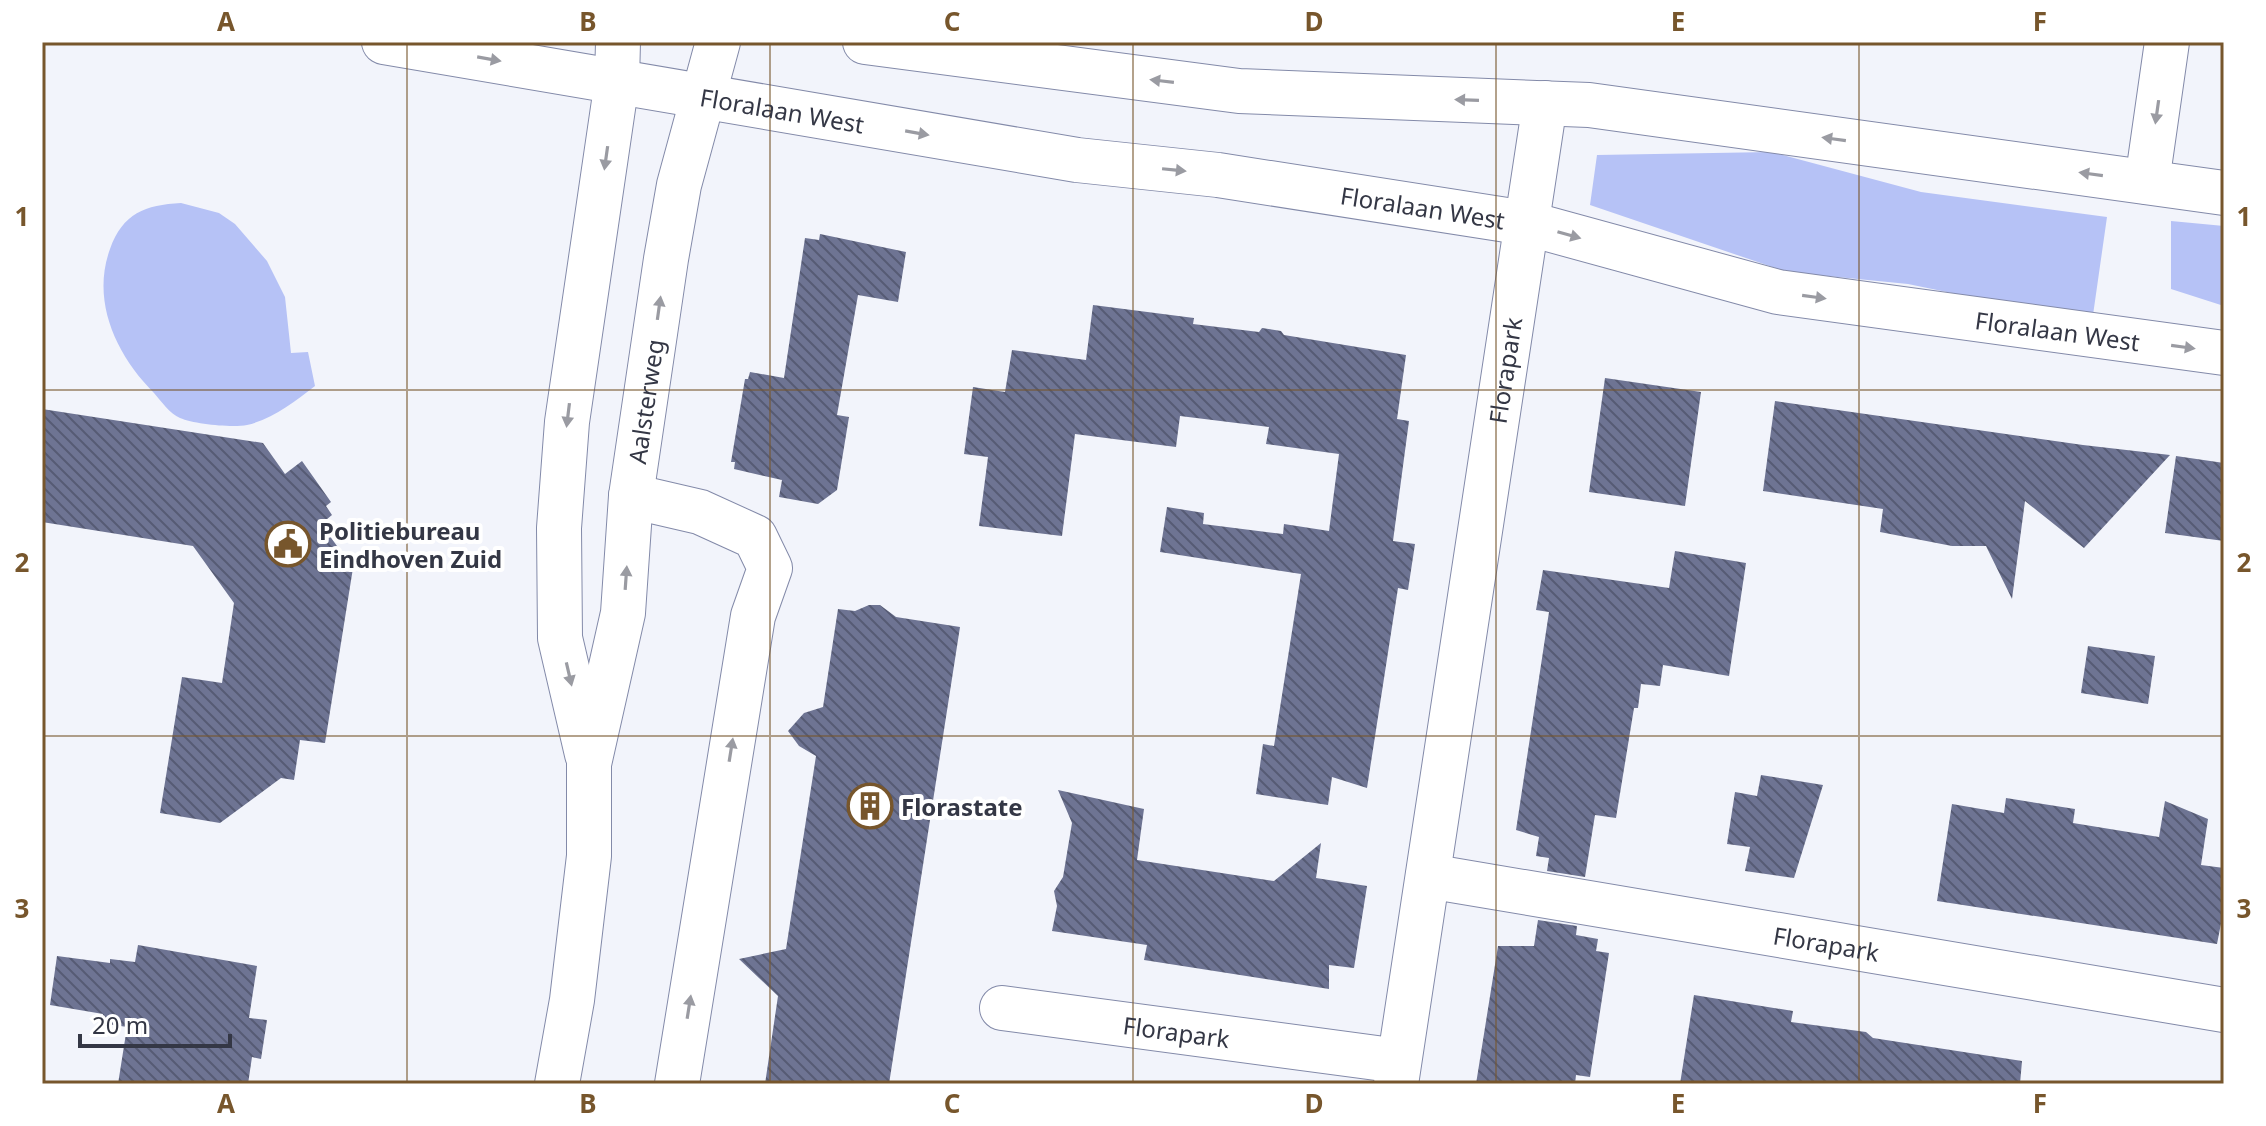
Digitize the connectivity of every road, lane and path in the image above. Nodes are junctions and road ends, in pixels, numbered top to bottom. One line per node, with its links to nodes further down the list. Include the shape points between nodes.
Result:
1 (384, 42): 5 (main road, Floralaan West, one-way to 5)
2 (718, 42): 6 (main road, Aalsterweg)
3 (865, 42): 7 (main road, one-way to 3, via 1239,91)
4 (2167, 42): 8 (main road, one-way to 8)
5 (617, 61): 6 (main road, Floralaan West); 13 (main road, Aalsterweg, one-way to 13, via 567,422 559,528 560,638)
6 (702, 96): 10 (main road, Floralaan West, one-way to 10, via 1077,160 1218,175); 12 (main road, Aalsterweg, one-way to 6, via 679,185)
7 (1545, 103): 8 (main road, one-way to 7); 10 (main road, Florapark)
8 (2147, 182): 9 (main road)
9 (2224, 193)
10 (1526, 223): 11 (main road, Floralaan West, one-way to 11, via 1778,292); 14 (main road, Florapark)
11 (2224, 353)
12 (631, 496): 13 (main road, Aalsterweg, one-way to 12, via 623,613); 19 (main road, one-way to 12, via 753,616 770,568 755,537 700,512)
13 (589, 764): 18 (main road, Aalsterweg, via 589,856)
14 (1428, 876): 16 (main road, Florapark); 17 (main road, Florapark)
15 (1002, 1008): 17 (main road, Florapark)
16 (2224, 1010)
17 (1398, 1073)
18 (557, 1084)
19 (677, 1084)

